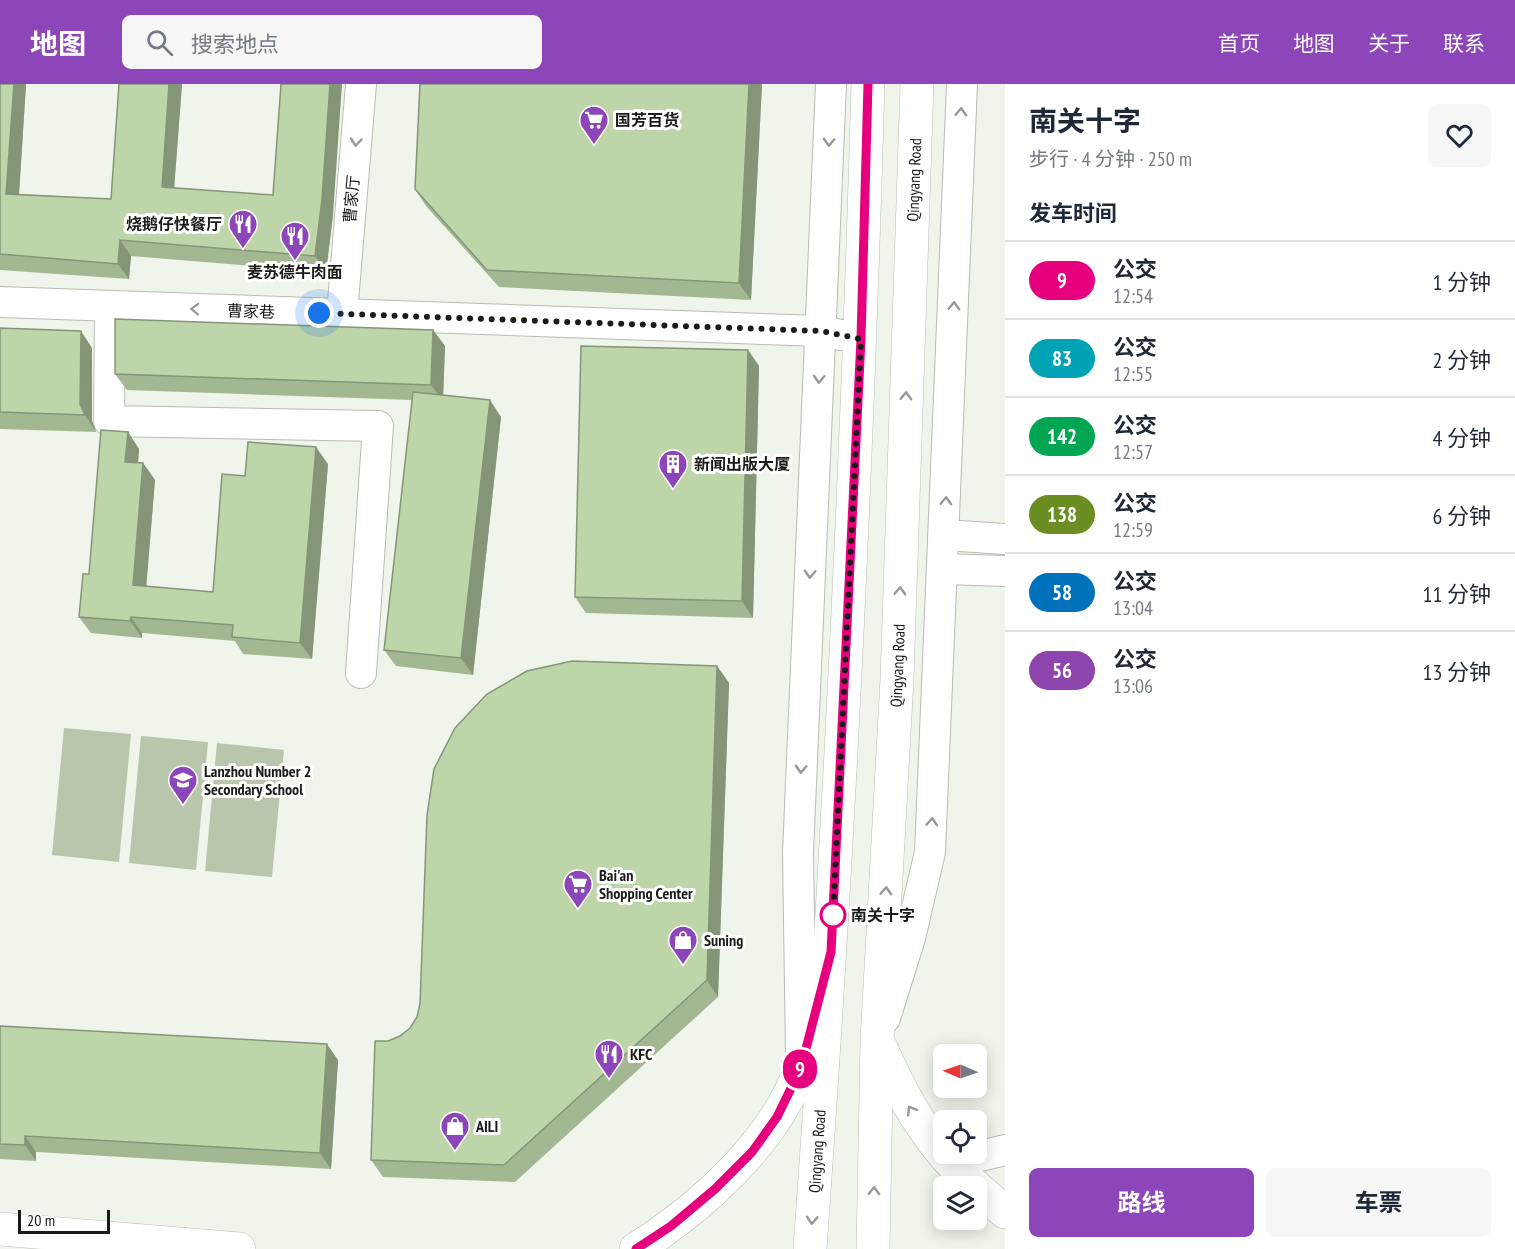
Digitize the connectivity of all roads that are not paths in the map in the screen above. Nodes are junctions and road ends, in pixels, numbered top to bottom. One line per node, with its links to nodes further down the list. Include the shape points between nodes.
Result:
1 (361, 84): 8 (street, 曹家厅, one-way to 8)
2 (831, 84): 9 (street, one-way to 9)
3 (868, 84): 10 (main road, Qingyang Road)
4 (917, 84): 17 (main road, Qingyang Road, one-way to 4, via 897,679)
5 (962, 84): 11 (street, one-way to 5)
6 (0, 302): 7 (street, 曹家巷)
7 (110, 306): 8 (street, 曹家巷, one-way to 7); 15 (street, via 109,421 378,426)
8 (342, 314): 9 (street, 曹家巷)
9 (821, 331): 10 (street, 曹家巷); 18 (street, one-way to 18, via 798,853)
10 (861, 339): 16 (main road, Qingyang Road)
11 (945, 535): 12 (street); 13 (street)
12 (1005, 539)
13 (943, 569): 14 (street); 17 (street, one-way to 13, via 910,938 930,852)
14 (1005, 572)
15 (361, 672)
16 (831, 952): 18 (main road); 29 (main road, Qingyang Road, one-way to 29)
17 (877, 1041): 19 (main road, one-way to 17, via 903,1097); 30 (main road, Qingyang Road, one-way to 17)
18 (801, 1068): 28 (main road, via 777,1117 752,1152 671,1226)
19 (933, 1143)
20 (1005, 1149): 21 (street)
21 (987, 1154)
22 (952, 1164): 23 (main road)
23 (965, 1176)
24 (987, 1196): 25 (main road)
25 (1005, 1212)
26 (0, 1229): 27 (main road)
27 (239, 1249)
28 (636, 1249)
29 (810, 1249)
30 (873, 1249)

